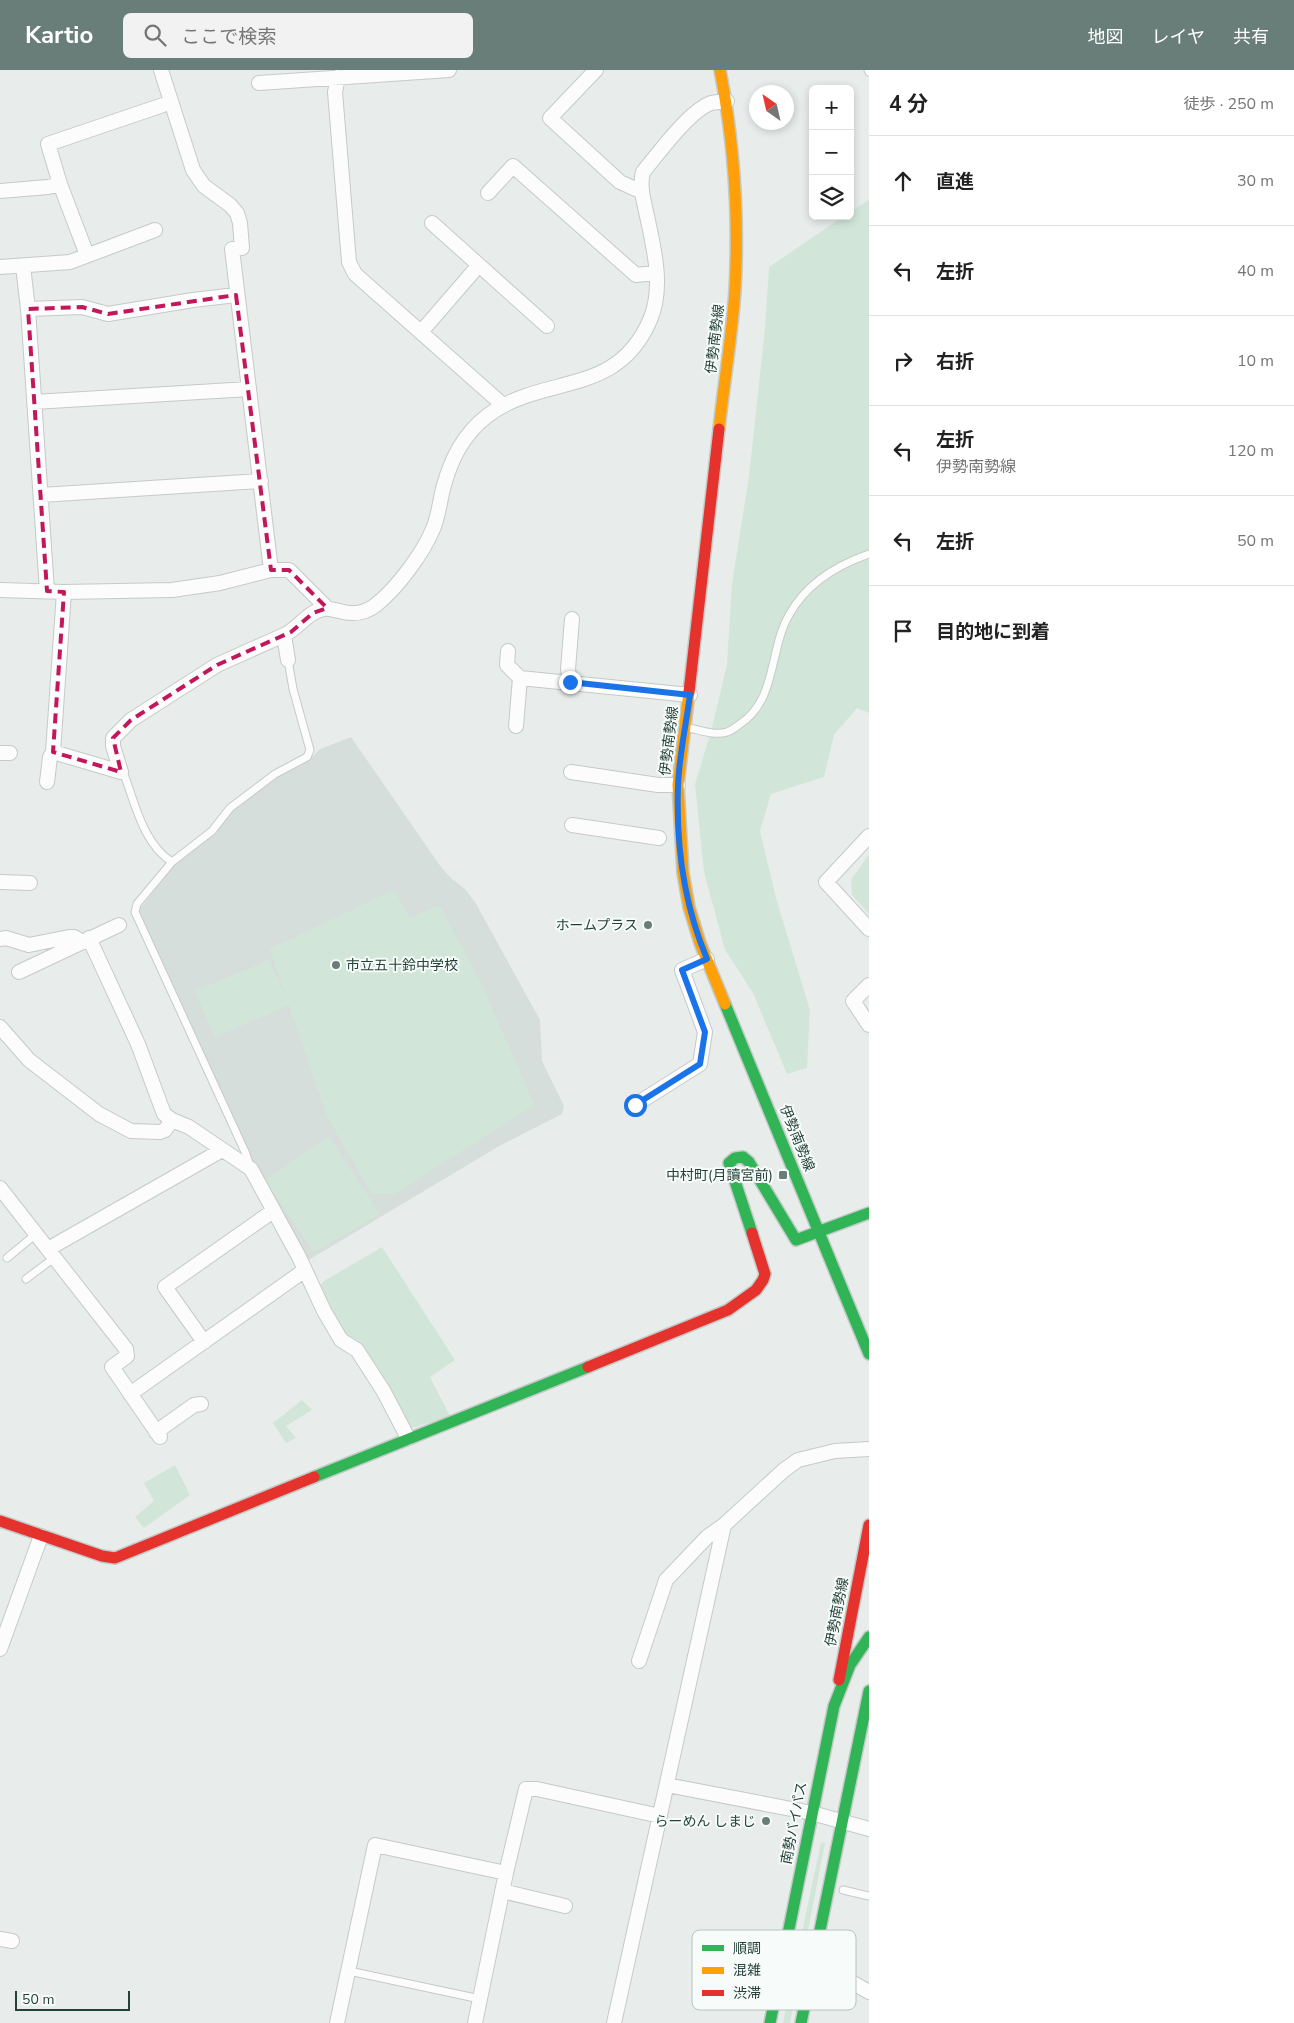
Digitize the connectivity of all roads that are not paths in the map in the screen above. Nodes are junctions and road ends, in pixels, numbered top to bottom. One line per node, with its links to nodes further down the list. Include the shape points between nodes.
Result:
1 (161, 70): 20 (street, via 197,178 230,205 238,218 242,248 232,249)
2 (449, 70): 5 (street)
3 (596, 70): 11 (street, via 550,118 620,182)
4 (720, 70): 7 (main road, 伊勢南勢線)
5 (338, 77): 6 (street); 23 (street, via 335,92 349,262 355,274)
6 (259, 83)
7 (727, 101): 11 (street, via 710,104 686,122 643,172); 41 (main road, 伊勢南勢線, via 736,176 735,291)
8 (163, 105): 9 (street, via 48,144)
9 (60, 184): 10 (street); 15 (street)
10 (0, 190)
11 (642, 192): 19 (street)
12 (488, 193): 19 (street, via 513,166 636,276)
13 (432, 223): 16 (street)
14 (155, 230): 15 (street)
15 (87, 254): 17 (street, via 70,262)
16 (479, 265): 22 (street); 23 (street)
17 (23, 266): 18 (street); 21 (street)
18 (0, 267)
19 (656, 274): 26 (street, via 654,309 649,322 630,351 615,365 598,376 540,391)
20 (236, 294): 21 (street, via 108,314 82,307); 24 (street)
21 (28, 309): 25 (street)
22 (547, 326)
23 (421, 332): 26 (street)
24 (249, 389): 25 (street); 27 (street)
25 (34, 402): 28 (street)
26 (503, 406): 34 (street, via 473,428 456,451 433,529 418,556 388,594 377,605 358,614)
27 (261, 481): 28 (street); 30 (street)
28 (42, 495): 32 (street)
29 (869, 554): 43 (lane, via 829,572 797,603 782,629 764,697 746,720 727,732)
30 (271, 570): 33 (street, via 220,583 172,590); 34 (street, via 289,570)
31 (0, 590): 32 (street)
32 (47, 591): 33 (street)
33 (64, 592): 44 (street)
34 (327, 608): 36 (street, via 313,613)
35 (572, 619): 40 (street)
36 (284, 635): 38 (street); 45 (street, via 217,665 131,720 113,738)
37 (508, 651): 39 (street, via 507,665)
38 (288, 660): 52 (lane, via 310,753 275,774 230,808 212,831)
39 (520, 678): 40 (street); 42 (street)
40 (570, 682): 41 (street)
41 (690, 695): 43 (main road, 伊勢南勢線)
42 (516, 726)
43 (686, 728): 48 (main road, 伊勢南勢線)
44 (53, 752): 45 (street); 47 (street)
45 (121, 772): 52 (lane, via 146,832)
46 (571, 772): 48 (street)
47 (47, 782)
48 (678, 785): 51 (main road, 伊勢南勢線)
49 (572, 824): 51 (street)
50 (869, 836): 56 (street, via 826,882)
51 (669, 837): 59 (main road, 伊勢南勢線)
52 (172, 862): 67 (lane, via 137,904 135,912)
53 (0, 882): 54 (street)
54 (30, 883)
55 (119, 925): 58 (street)
56 (869, 928)
57 (0, 940): 58 (street, via 6,938 29,945 69,937)
58 (85, 940): 60 (street); 65 (street, via 138,1044 160,1108)
59 (707, 959): 64 (street, via 682,970 705,1032 700,1064); 71 (main road, 伊勢南勢線)
60 (19, 972)
61 (869, 986): 62 (street, via 853,1001)
62 (869, 1025)
63 (0, 1028): 65 (street, via 29,1060 100,1114 131,1131 160,1132)
64 (635, 1105)
65 (172, 1120): 66 (street)
66 (222, 1150): 67 (street); 73 (street)
67 (250, 1169): 69 (street)
68 (0, 1188): 72 (street)
69 (272, 1211): 75 (street); 77 (street, via 165,1287)
70 (869, 1212): 71 (main road)
71 (819, 1232): 78 (main road, 伊勢南勢線); 81 (main road, via 796,1240 749,1162 742,1157 735,1158 730,1163 731,1171 765,1274 764,1282 757,1290 728,1310)
72 (36, 1234): 73 (street); 74 (lane)
73 (51, 1253): 76 (lane); 79 (street, via 126,1349 127,1356 112,1367)
74 (7, 1258)
75 (305, 1270): 77 (street); 81 (street, via 332,1325 342,1340 357,1350)
76 (26, 1279)
77 (204, 1342): 79 (street)
78 (869, 1354)
79 (130, 1394): 80 (street, via 158,1434 194,1405)
80 (201, 1404)
81 (408, 1438): 86 (main road, via 115,1558)
82 (869, 1449): 84 (street, via 798,1460)
83 (0, 1521): 86 (main road)
84 (724, 1525): 89 (street, via 707,1537 666,1580); 93 (street)
85 (869, 1525): 91 (main road, 伊勢南勢線)
86 (41, 1536): 88 (street)
87 (869, 1637): 91 (main road, 南勢バイパス, via 850,1665)
88 (0, 1649)
89 (638, 1661)
90 (868, 1692): 92 (main road)
91 (834, 1706): 94 (main road, 南勢バイパス)
92 (863, 1747): 96 (main road)
93 (667, 1785): 94 (street); 95 (street)
94 (812, 1812): 96 (street); 103 (main road, 南勢バイパス)
95 (660, 1816): 98 (street, via 526,1789); 113 (street)
96 (841, 1822): 97 (street); 104 (main road)
97 (869, 1829)
98 (506, 1873): 100 (street); 105 (street, via 375,1845)
99 (844, 1890): 101 (lane)
100 (502, 1891): 102 (street); 108 (street)
101 (869, 1896)
102 (565, 1906)
103 (789, 1930)
104 (820, 1930)
105 (348, 1971): 108 (lane); 111 (street)
106 (856, 1985): 107 (street)
107 (869, 1992)
108 (480, 1999): 112 (street)
109 (773, 2010): 114 (main road, 南勢バイパス)
110 (804, 2010): 115 (main road)
111 (337, 2023)
112 (475, 2023)
113 (614, 2023)
114 (770, 2023)
115 (801, 2023)

